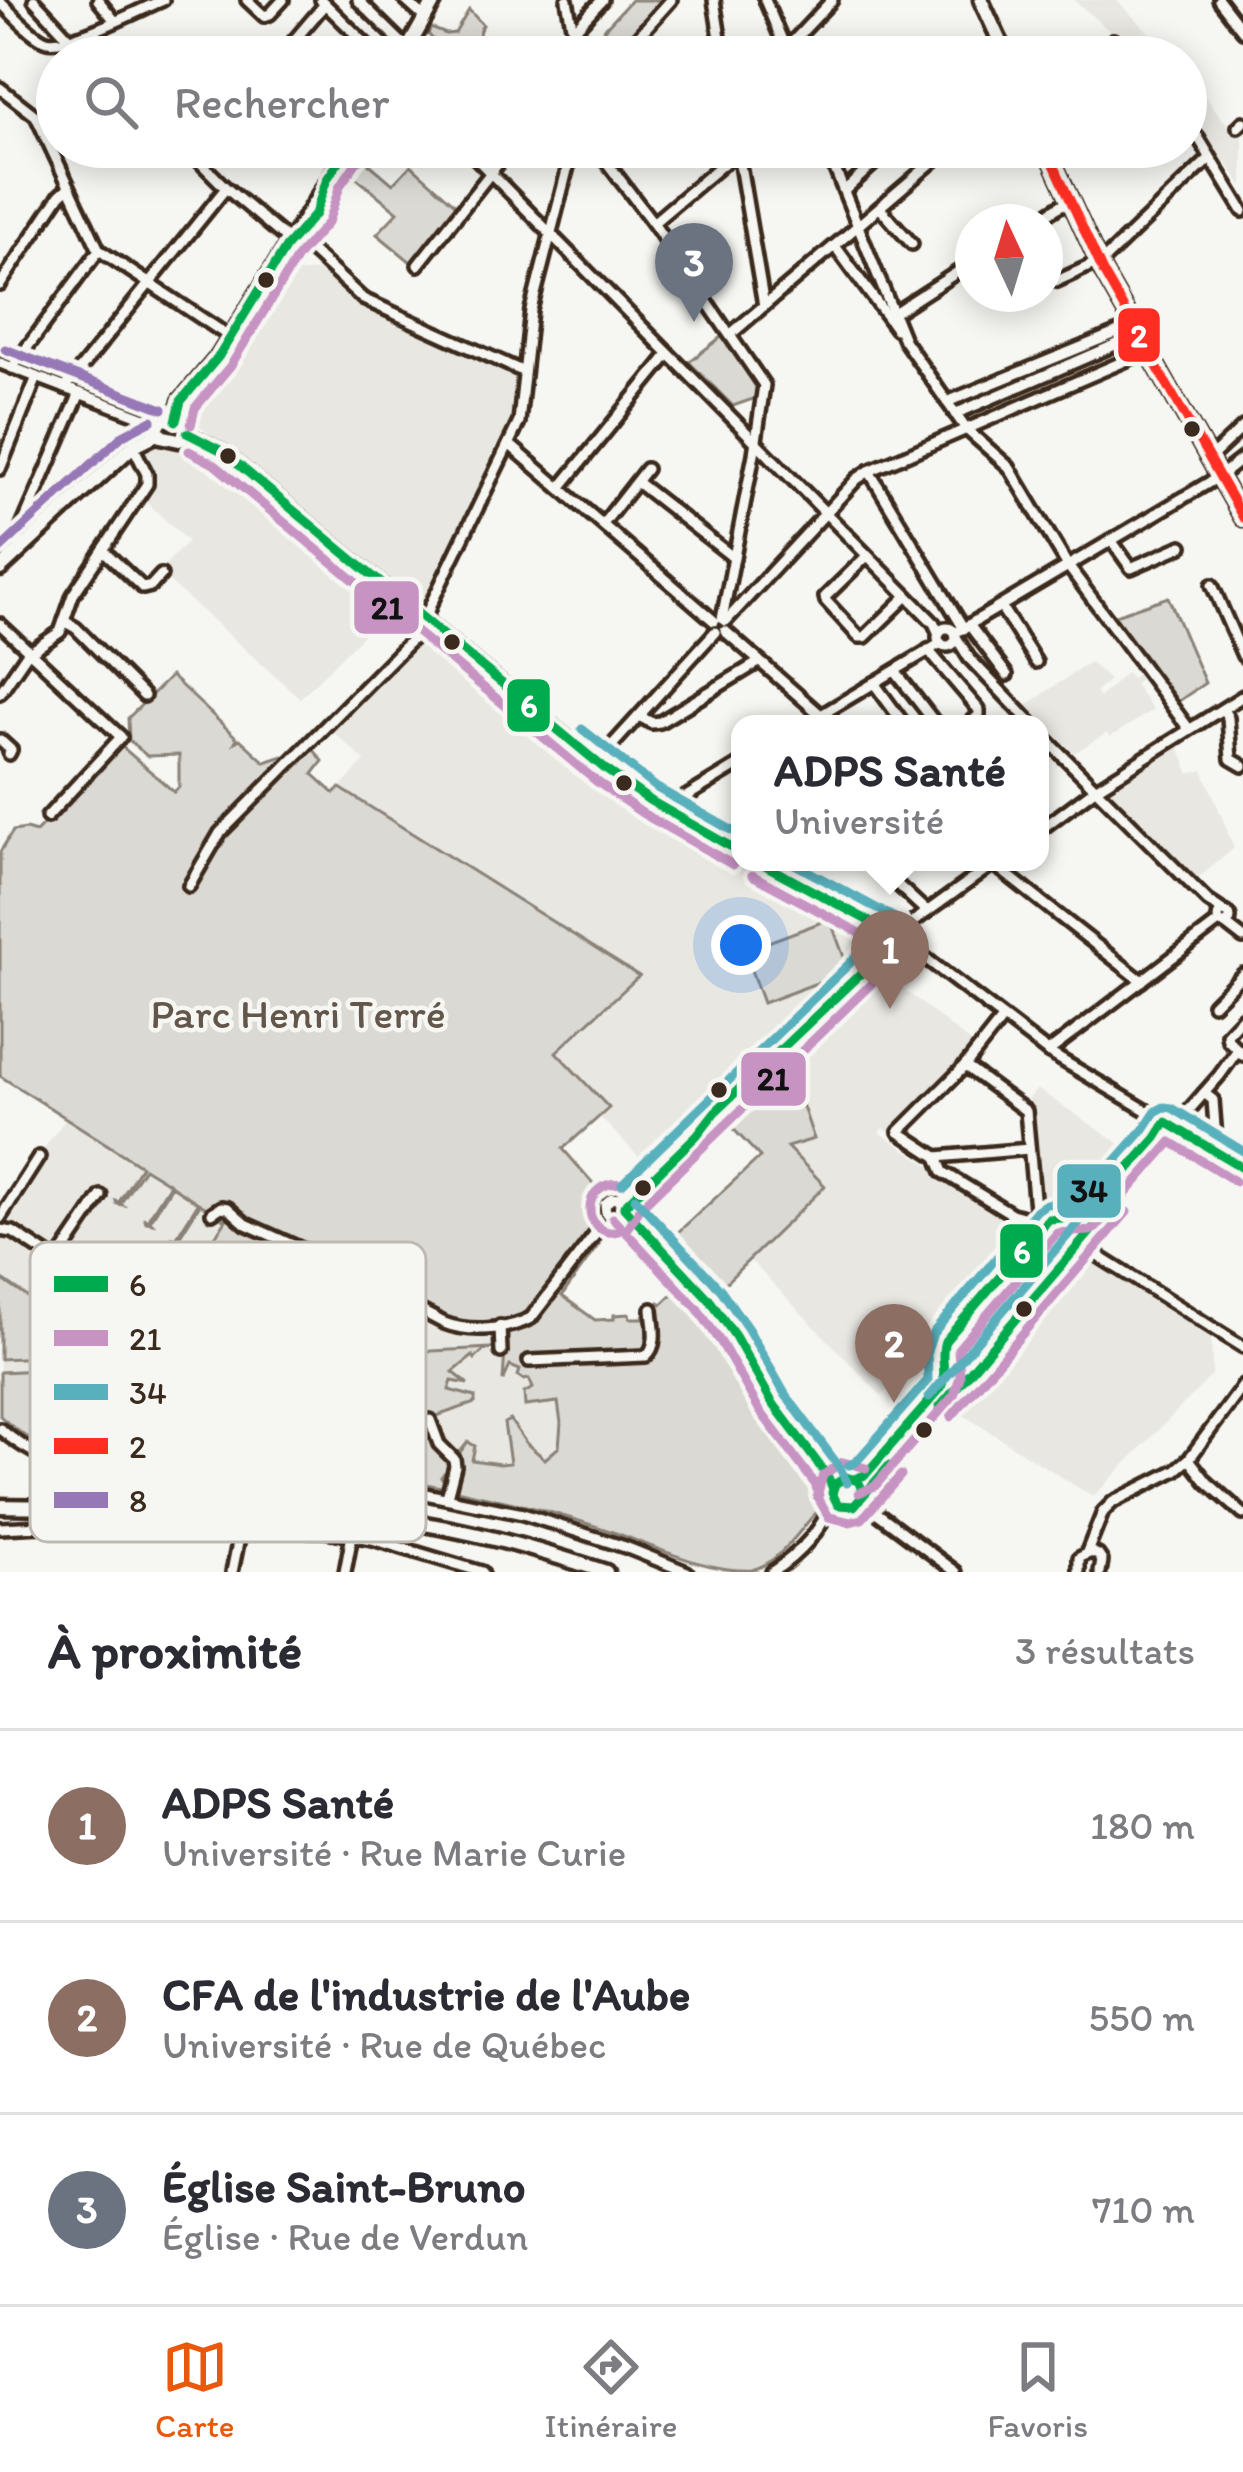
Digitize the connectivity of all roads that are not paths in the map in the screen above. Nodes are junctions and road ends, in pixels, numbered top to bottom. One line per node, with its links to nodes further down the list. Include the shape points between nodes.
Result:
1 (34, 0): 26 (street)
2 (98, 0): 21 (street)
3 (163, 0): 19 (street)
4 (247, 0): 5 (street, via 264,16)
5 (283, 0)
6 (405, 0): 20 (street)
7 (435, 0): 20 (main road)
8 (567, 0): 23 (street)
9 (602, 0): 23 (street)
10 (671, 0): 33 (street)
11 (714, 0): 34 (street)
12 (765, 0): 35 (street)
13 (832, 0): 36 (street)
14 (981, 0): 37 (main road)
15 (1219, 0): 24 (street)
16 (0, 2): 25 (street)
17 (323, 2): 22 (street); 28 (street)
18 (361, 2): 22 (street); 30 (street)
19 (144, 3): 21 (street)
20 (425, 18): 31 (main road)
21 (115, 21): 27 (street)
22 (345, 23): 29 (street)
23 (574, 30): 32 (street)
24 (1243, 32)
25 (39, 36)
26 (72, 36)
27 (79, 36)
28 (296, 36)
29 (358, 36)
30 (390, 36)
31 (415, 36)
32 (575, 36)
33 (639, 36)
34 (720, 36)
35 (780, 36)
36 (801, 36)
37 (998, 36)
38 (0, 88): 39 (street)
39 (36, 118)
40 (1207, 154): 41 (street)
41 (1210, 158): 42 (street); 64 (street)
42 (1207, 161)
43 (60, 168): 58 (street)
44 (206, 168): 59 (street)
45 (336, 168): 68 (main road)
46 (485, 168): 57 (street)
47 (494, 168): 57 (street)
48 (567, 168): 67 (street)
49 (611, 168): 65 (street)
50 (717, 168): 65 (street)
51 (740, 168): 78 (street)
52 (835, 168): 60 (street)
53 (869, 168): 60 (street)
54 (926, 168): 63 (street)
55 (1055, 168): 61 (main road)
56 (1200, 168): 72 (street)
57 (490, 173): 67 (street); 73 (street)
58 (69, 188): 71 (street); 77 (street)
59 (226, 188): 68 (street); 76 (street)
60 (844, 191): 66 (street)
61 (1070, 200): 62 (street); 72 (main road)
62 (1063, 204)
63 (880, 208): 66 (street); 69 (street)
64 (1243, 211)
65 (653, 224): 81 (street)
66 (859, 226): 70 (street); 79 (street)
67 (550, 233): 85 (street); 88 (street)
68 (292, 239): 82 (main road); 88 (street, via 363,299)
69 (912, 244)
70 (835, 246): 78 (street); 83 (street)
71 (99, 250): 76 (street); 87 (street)
72 (1099, 263): 75 (street); 80 (main road)
73 (418, 265)
74 (955, 274): 79 (street)
75 (1063, 278)
76 (149, 283): 82 (street); 90 (street)
77 (0, 286)
78 (764, 306): 81 (street)
79 (894, 313): 83 (street)
80 (1135, 330): 84 (main road); 92 (street); 93 (street)
81 (731, 334): 99 (street, via 764,385)
82 (230, 337): 94 (main road, via 181,401)
83 (904, 340): 92 (street)
84 (1148, 352): 97 (street); 102 (main road)
85 (668, 355): 99 (street); 109 (street)
86 (0, 362): 87 (street)
87 (12, 368): 89 (street)
88 (524, 372): 100 (street)
89 (37, 377): 90 (street); 104 (street)
90 (65, 388): 91 (street)
91 (80, 393): 96 (street); 115 (street, via 17,538)
92 (947, 402): 93 (street)
93 (955, 414): 97 (street)
94 (176, 421): 96 (main road, via 164,419); 98 (main road)
95 (1243, 427): 102 (street)
96 (159, 428): 98 (main road, via 179,440); 101 (main road)
97 (966, 429): 106 (street); 119 (street, via 1009,466)
98 (187, 433): 125 (street, via 225,454)
99 (755, 443): 110 (street); 118 (street)
100 (509, 444): 109 (street); 125 (street)
101 (133, 446): 115 (main road); 116 (street, via 148,481)
102 (1210, 458): 107 (main road)
103 (1243, 458): 107 (street)
104 (0, 469)
105 (646, 470): 108 (street)
106 (869, 471): 110 (street); 129 (street)
107 (1220, 476): 111 (main road); 113 (street)
108 (638, 483): 112 (street); 118 (street)
109 (560, 488): 112 (street)
110 (825, 513): 117 (street); 128 (street)
111 (1243, 518)
112 (603, 524): 128 (street)
113 (1112, 540): 114 (street, via 1131,568); 119 (street)
114 (1182, 546)
115 (21, 550): 120 (main road)
116 (103, 550): 121 (street, via 143,588); 126 (street)
117 (867, 556): 123 (street); 123 (street, via 825,597 860,637)
118 (734, 558): 128 (street)
119 (1068, 566): 124 (street); 149 (street)
120 (0, 569)
121 (161, 575)
122 (1212, 585): 132 (street)
123 (907, 596): 129 (street)
124 (1001, 607): 129 (street); 134 (street)
125 (426, 619): 155 (street); 168 (street, via 220,833)
126 (64, 622): 131 (street); 139 (street)
127 (0, 624): 131 (street)
128 (720, 625): 133 (street); 148 (street)
129 (953, 635): 130 (street); 136 (street); 147 (street)
130 (928, 650): 135 (street); 146 (street)
131 (31, 653): 138 (street); 160 (street, via 121,737)
132 (1243, 656)
133 (759, 662): 142 (street); 148 (street, via 660,722)
134 (1036, 662)
135 (895, 671): 137 (street); 145 (street)
136 (1007, 675)
137 (874, 683): 143 (street); 144 (street)
138 (0, 693)
139 (144, 696)
140 (1243, 696): 141 (street)
141 (1223, 709): 149 (street); 152 (street)
142 (819, 715)
143 (822, 715)
144 (897, 715)
145 (929, 715)
146 (979, 715)
147 (1023, 715)
148 (639, 716): 155 (street)
149 (1189, 729): 158 (street)
150 (0, 740): 154 (street)
151 (1049, 742): 158 (street)
152 (1230, 746): 153 (street); 156 (street, via 1231,759)
153 (1243, 750)
154 (9, 754)
155 (597, 762): 159 (street)
156 (1243, 766)
157 (731, 769): 159 (street)
158 (1095, 789): 161 (street); 171 (street)
159 (666, 809): 162 (street)
160 (47, 817)
161 (1049, 823)
162 (731, 847)
163 (776, 871): 167 (street)
164 (882, 871): 170 (street)
165 (982, 871): 170 (street)
166 (1003, 871): 175 (street)
167 (780, 873): 172 (street)
168 (189, 886)
169 (1243, 904): 171 (street)
170 (927, 912): 172 (street)
171 (1224, 918): 173 (street); 175 (street)
172 (896, 935): 178 (street); 190 (street)
173 (1243, 938)
174 (1243, 974): 176 (street)
175 (1142, 981): 179 (street)
176 (1213, 1004)
177 (1243, 1017): 180 (street, via 1227,1034)
178 (1004, 1018): 179 (street); 181 (street)
179 (1048, 1052): 183 (street)
180 (1240, 1053): 182 (street)
181 (965, 1066): 184 (street, via 1026,1111); 187 (street, via 899,1132)
182 (1204, 1093): 183 (street); 185 (street, via 1213,1100)
183 (1173, 1126): 185 (street); 192 (street); 197 (street)
184 (1029, 1149): 187 (street); 194 (street)
185 (1217, 1152): 188 (street)
186 (39, 1157): 193 (street)
187 (939, 1160): 194 (street, via 943,1172 1012,1214)
188 (1243, 1168)
189 (101, 1196): 198 (street)
190 (617, 1209): 203 (street, via 535,1315); 211 (street, via 710,1299)
191 (212, 1214): 199 (street, via 231,1210)
192 (1087, 1216): 195 (street); 197 (street)
193 (0, 1218)
194 (1036, 1219): 195 (street)
195 (1049, 1219): 213 (street, via 945,1341 941,1388 865,1475)
196 (0, 1230): 200 (street)
197 (1094, 1230): 204 (street, via 1100,1257); 215 (street)
198 (70, 1242)
199 (285, 1242)
200 (30, 1243)
201 (652, 1309): 206 (street, via 646,1355)
202 (426, 1313): 203 (street, via 461,1328)
203 (500, 1326): 205 (street)
204 (1243, 1347)
205 (501, 1352)
206 (529, 1361)
207 (1243, 1385): 212 (street)
208 (430, 1420): 217 (street, via 454,1460)
209 (0, 1429): 210 (street)
210 (30, 1451)
211 (814, 1458): 213 (street); 216 (street)
212 (1189, 1459): 221 (street); 230 (street, via 1103,1512)
213 (848, 1478): 215 (street); 216 (street)
214 (426, 1493): 217 (street)
215 (863, 1493): 220 (street); 222 (street)
216 (833, 1494): 220 (street); 225 (street)
217 (447, 1497): 236 (street, via 523,1514)
218 (0, 1502): 219 (main road)
219 (30, 1504)
220 (850, 1507): 222 (street); 225 (street)
221 (1241, 1508)
222 (875, 1512): 238 (street)
223 (426, 1526): 235 (main road)
224 (30, 1527): 226 (street)
225 (818, 1527): 237 (street)
226 (0, 1528)
227 (238, 1542): 232 (street)
228 (351, 1542): 233 (street)
229 (377, 1542): 234 (street)
230 (1099, 1563): 231 (street, via 1079,1558)
231 (1077, 1571)
232 (232, 1572)
233 (345, 1572)
234 (482, 1572)
235 (606, 1572)
236 (687, 1572)
237 (772, 1572)
238 (956, 1572)

